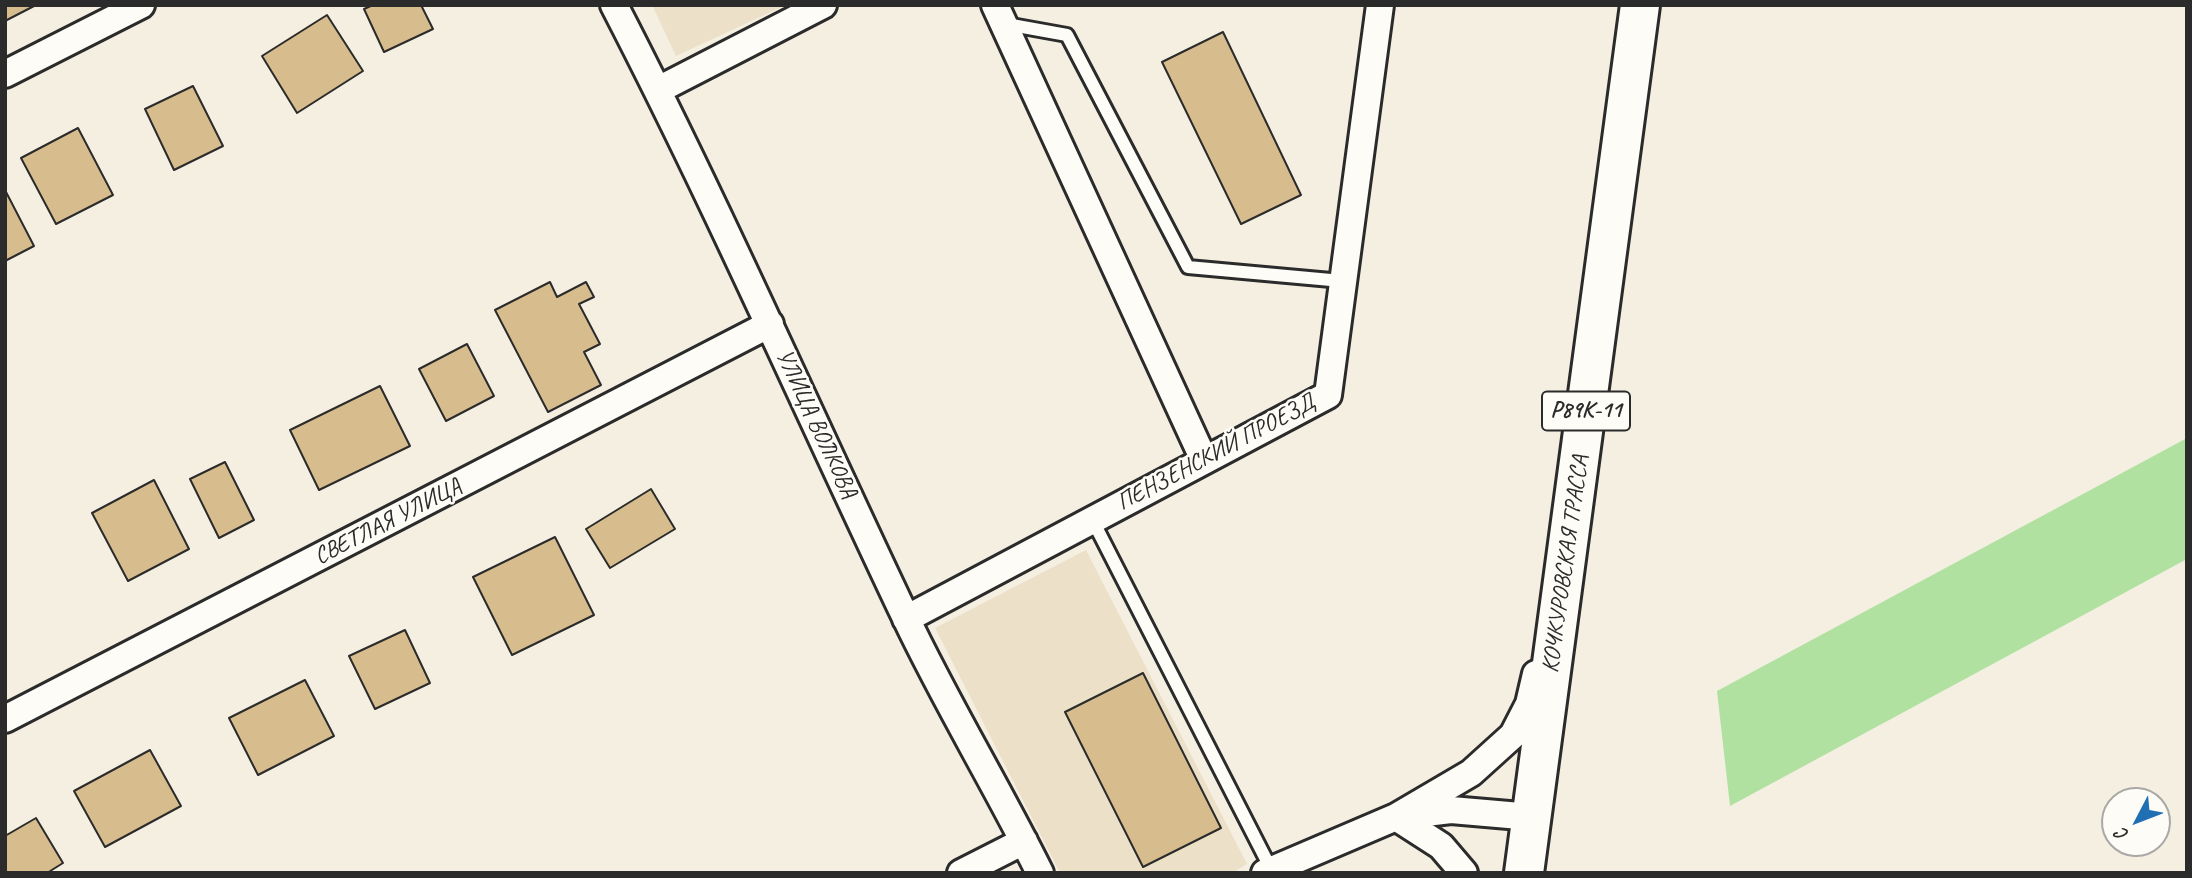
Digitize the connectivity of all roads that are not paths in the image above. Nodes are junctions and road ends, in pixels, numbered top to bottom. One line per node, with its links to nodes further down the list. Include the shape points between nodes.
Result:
1 (141, 5): 7 (street)
2 (614, 5): 8 (street, УЛИЦА ВОЛКОВА)
3 (823, 5): 8 (street)
4 (1380, 5): 9 (street, ПЕНЗЕНСКИЙ ПРОЕЗД)
5 (1640, 5): 12 (main road, КОЧКУРОВСКАЯ ТРАССА / Р89К-11)
6 (1000, 15): 9 (lane, via 1067,35 1188,267); 11 (street)
7 (5, 74)
8 (658, 90): 10 (street, УЛИЦА ВОЛКОВА)
9 (1342, 281): 11 (street, ПЕНЗЕНСКИЙ ПРОЕЗД, via 1328,395)
10 (770, 324): 14 (street, УЛИЦА ВОЛКОВА); 15 (street, СВЕТЛАЯ УЛИЦА)
11 (1204, 460): 13 (street, ПЕНЗЕНСКИЙ ПРОЕЗД)
12 (1575, 500): 16 (street, via 1529,704 1513,735 1471,773); 17 (main road, КОЧКУРОВСКАЯ ТРАССА / Р89К-11)
13 (1092, 519): 14 (street, ПЕНЗЕНСКИЙ ПРОЕЗД); 19 (lane)
14 (906, 619): 18 (street, УЛИЦА ВОЛКОВА)
15 (5, 719)
16 (1396, 817): 17 (street, via 1451,810); 19 (street); 22 (street, via 1441,846)
17 (1532, 817): 23 (main road, КОЧКУРОВСКАЯ ТРАССА / Р89К-11)
18 (1024, 841): 20 (street); 21 (street, УЛИЦА ВОЛКОВА)
19 (1268, 871)
20 (961, 873)
21 (1040, 873)
22 (1464, 873)
23 (1524, 873)

